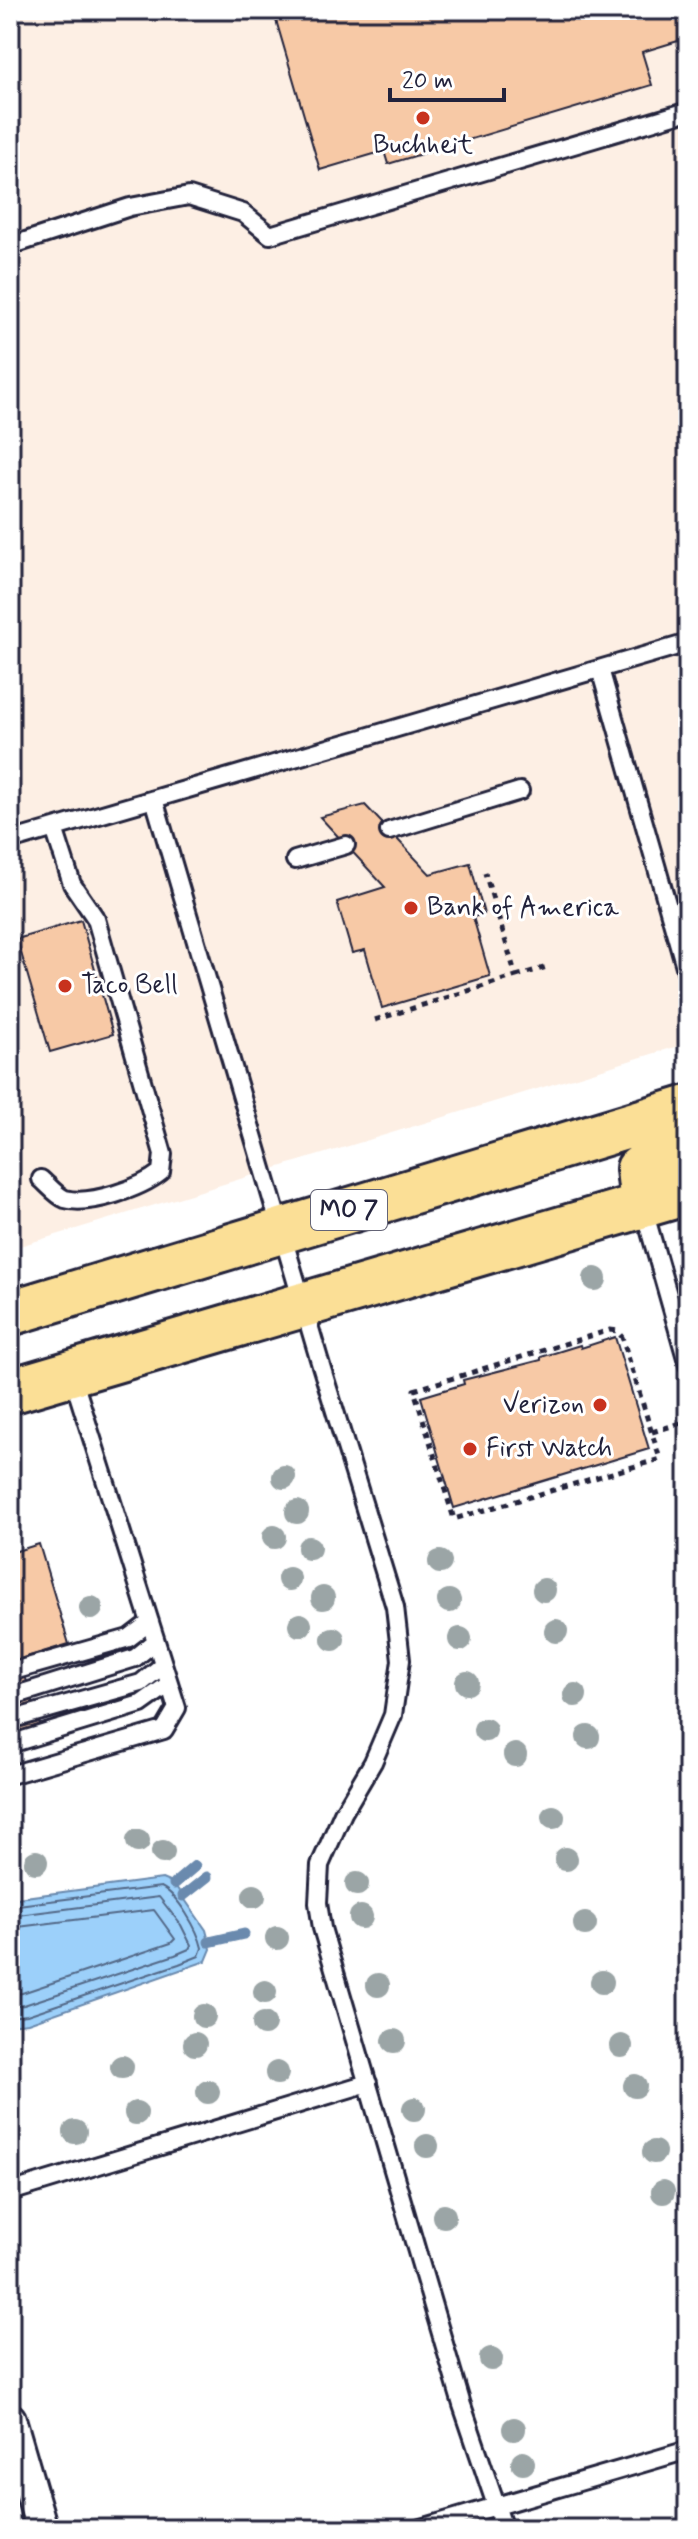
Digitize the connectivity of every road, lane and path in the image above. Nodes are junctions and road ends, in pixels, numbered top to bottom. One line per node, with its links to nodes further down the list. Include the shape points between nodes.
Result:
1 (688, 111): 2 (lane, via 270,235 243,213 189,196 130,207)
2 (10, 246)
3 (688, 643): 4 (lane)
4 (600, 669): 6 (lane); 15 (lane)
5 (520, 791): 8 (lane)
6 (154, 799): 7 (lane); 22 (lane)
7 (54, 828): 9 (lane); 19 (lane, via 72,884 96,919 163,1154 161,1172 148,1182 90,1200 63,1199)
8 (389, 831)
9 (10, 841)
10 (346, 845): 11 (lane)
11 (295, 860)
12 (485, 873): 14 (path)
13 (547, 967): 14 (path)
14 (516, 976): 16 (path)
15 (688, 977)
16 (375, 1020)
17 (688, 1108): 22 (main road, MO 7)
18 (688, 1147): 21 (main road, via 654,1157 639,1169)
19 (41, 1179)
20 (688, 1192): 21 (main road)
21 (643, 1205): 23 (main road); 25 (lane)
22 (281, 1231): 23 (lane); 24 (main road, MO 7)
23 (303, 1305): 26 (main road); 39 (lane, via 395,1607 401,1660 393,1715 320,1865 322,1928)
24 (10, 1313)
25 (688, 1365)
26 (71, 1373): 27 (main road); 30 (lane)
27 (10, 1391)
28 (688, 1421): 29 (path)
29 (652, 1432): 29 (path, via 660,1459 454,1519 414,1390 617,1331)
30 (150, 1622): 31 (lane); 33 (lane, via 129,1638)
31 (156, 1641): 32 (lane); 35 (lane, via 135,1658)
32 (163, 1665): 34 (lane); 36 (lane, via 141,1683)
33 (10, 1672)
34 (169, 1684): 37 (lane, via 141,1704); 38 (lane, via 177,1708 164,1730)
35 (10, 1697)
36 (10, 1720)
37 (10, 1744)
38 (10, 1775)
39 (368, 2083): 40 (lane); 43 (lane, via 462,2405)
40 (10, 2192)
41 (10, 2419): 44 (street)
42 (688, 2450): 43 (lane)
43 (497, 2506): 45 (lane); 46 (lane)
44 (42, 2529)
45 (418, 2529)
46 (504, 2529)

